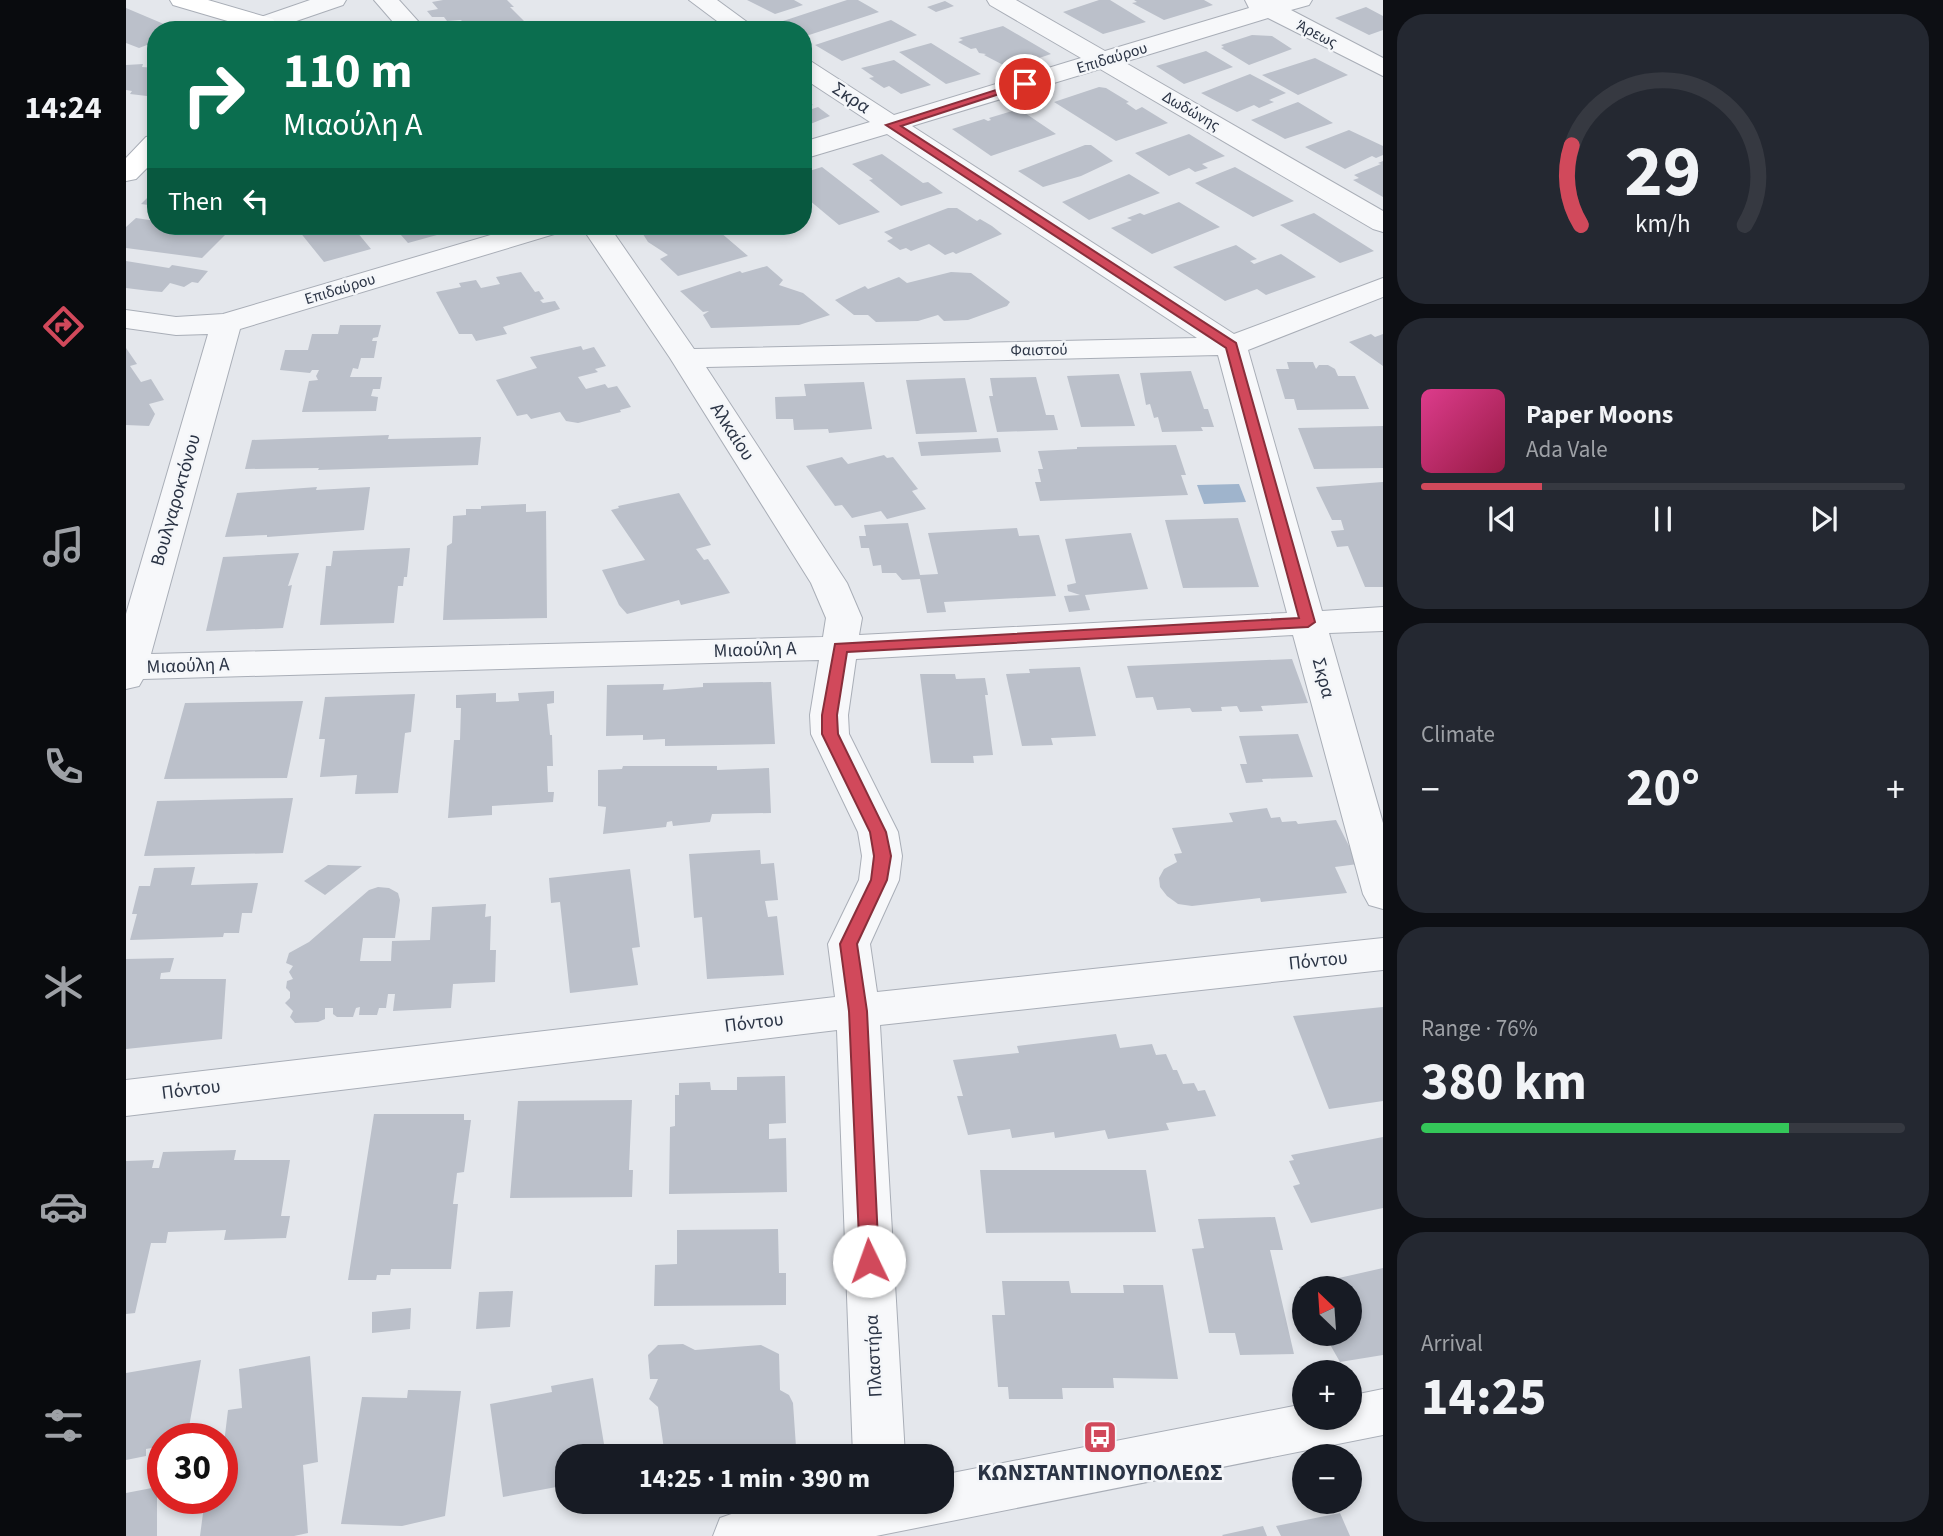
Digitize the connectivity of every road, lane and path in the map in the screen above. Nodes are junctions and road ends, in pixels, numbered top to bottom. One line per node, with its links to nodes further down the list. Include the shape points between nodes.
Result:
1 (182, 0): 8 (street)
2 (334, 0): 9 (street)
3 (386, 0): 10 (street)
4 (701, 0): 11 (street)
5 (999, 0): 12 (street, Δωδώνης)
6 (1300, 0): 7 (street, Επιδαύρου)
7 (1260, 5): 12 (street, Επιδαύρου); 13 (street, Άρεως)
8 (243, 21)
9 (277, 21)
10 (406, 21)
11 (732, 21)
12 (1104, 60): 15 (street, Επιδαύρου); 19 (street, Δωδώνης)
13 (1383, 68)
14 (812, 73): 15 (street, Σκρα)
15 (892, 125): 16 (street, Επιδαύρου); 25 (street, Σκρα)
16 (812, 148)
17 (147, 152): 18 (street)
18 (126, 173)
19 (1383, 223)
20 (521, 235): 24 (street, Επιδαύρου)
21 (602, 235): 26 (street, Αλκαίου)
22 (1383, 287): 25 (street, Φαιστού)
23 (126, 319): 24 (street, Επιδαύρου, via 194,328)
24 (226, 323): 30 (street, Βουλγαροκτόνου)
25 (1231, 346): 26 (street, Φαιστού); 28 (street, Σκρα)
26 (685, 358): 29 (street, Αλκαίου, via 829,583 844,618)
27 (1383, 619): 28 (street, Μιαούλη Α)
28 (1308, 622): 29 (street, Μιαούλη Α); 31 (street, Σκρα)
29 (841, 648): 30 (street, Μιαούλη Α); 33 (street, Πλαστήρα, via 830,734 878,832 882,856 879,880 849,944)
30 (127, 670)
31 (1383, 894)
32 (1383, 954): 33 (street, Πόντου)
33 (858, 1011): 34 (street, Πόντου); 36 (street, Πλαστήρα)
34 (126, 1098)
35 (1383, 1412): 37 (street)
36 (877, 1444)
37 (954, 1497)
38 (880, 1514): 39 (street)
39 (739, 1536)

